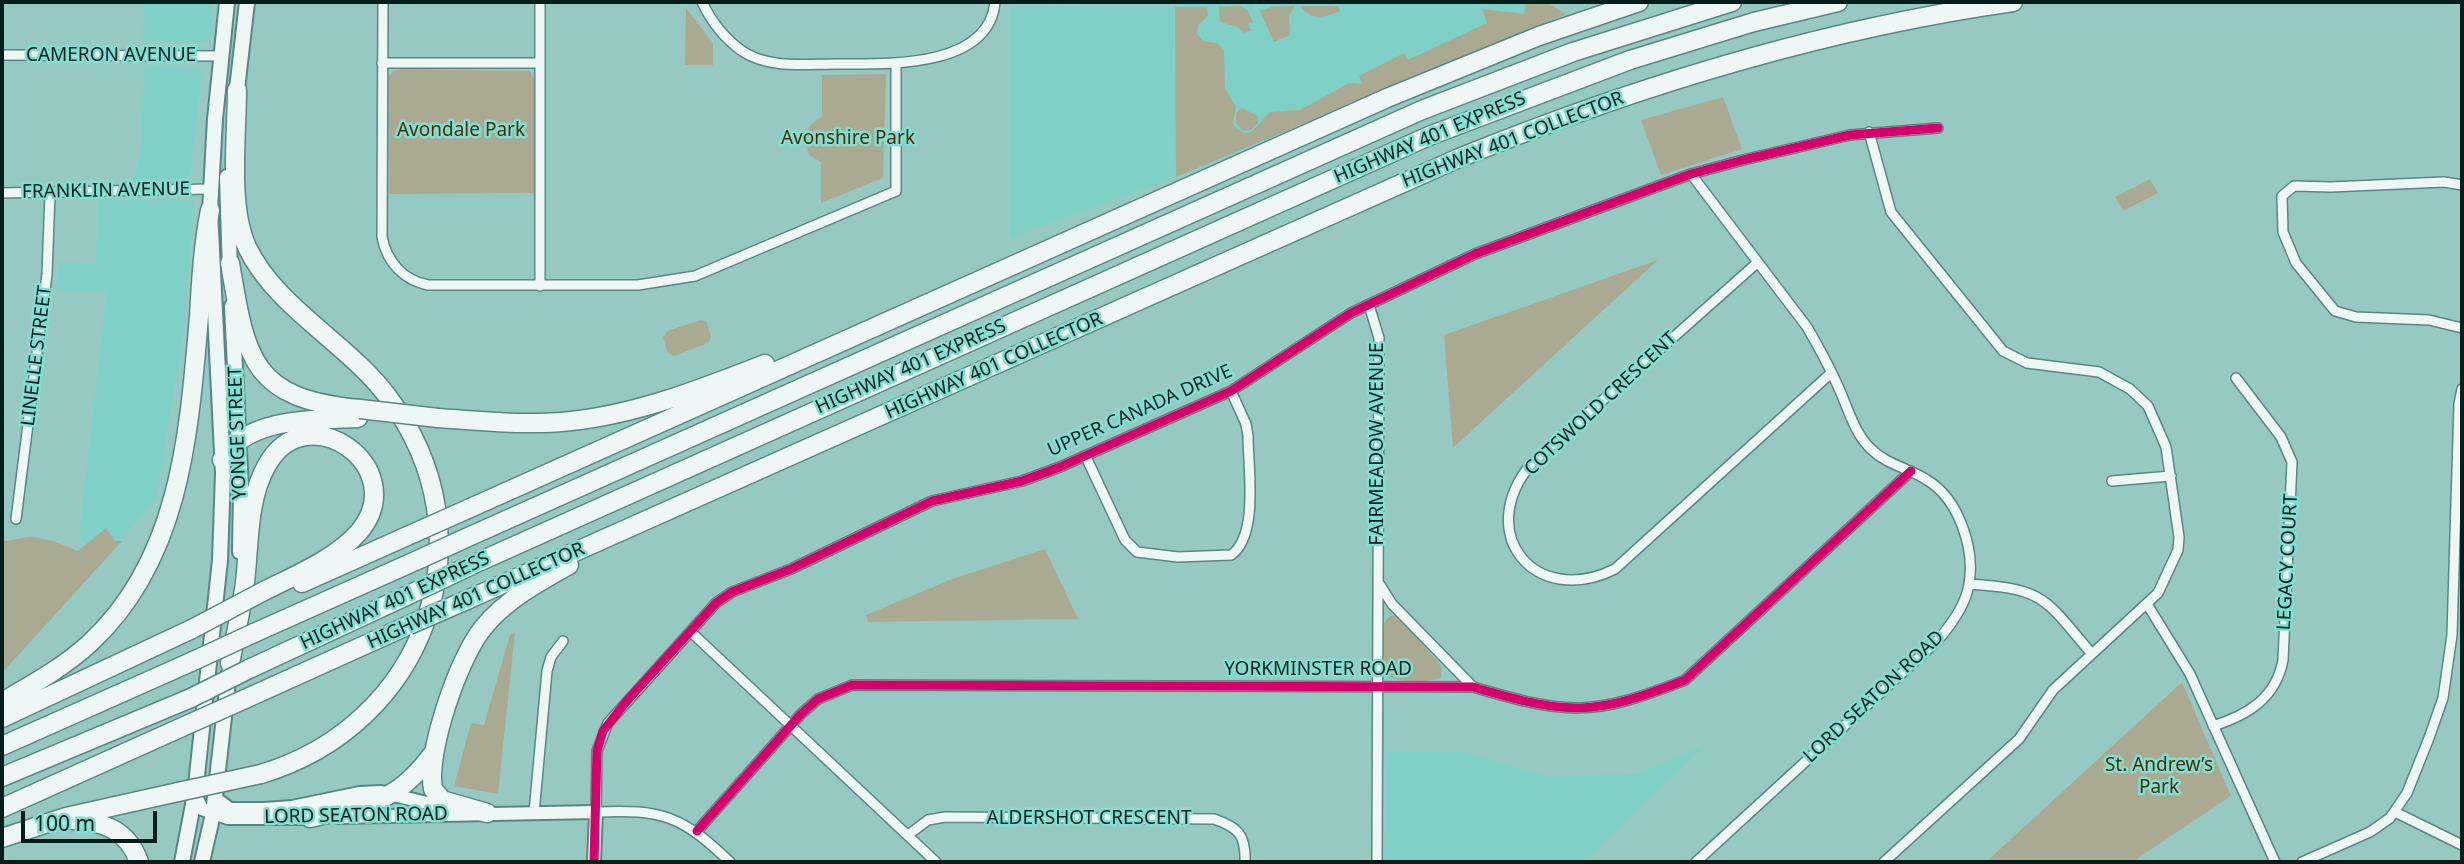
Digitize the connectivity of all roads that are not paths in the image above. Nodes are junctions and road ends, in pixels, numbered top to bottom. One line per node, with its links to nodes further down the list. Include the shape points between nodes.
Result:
1 (227, 2): 12 (main road, YONGE STREET)
2 (247, 2): 16 (main road, YONGE STREET)
3 (383, 2): 13 (street)
4 (540, 2): 14 (street)
5 (702, 2): 15 (street, via 713,23 743,51 775,64)
6 (995, 2): 15 (street, via 987,27 968,44 931,60)
7 (1639, 2): 25 (highway, via 1463,65)
8 (1732, 2): 58 (highway, HIGHWAY 401 EXPRESS, bridge, via 1573,51 1422,110)
9 (1838, 2): 60 (highway, HIGHWAY 401 EXPRESS, bridge, via 1630,60 1440,131 474,564 191,698)
10 (2012, 2): 43 (highway, HIGHWAY 401 COLLECTOR, via 1800,44 1681,77 1534,128)
11 (2, 55): 12 (street, CAMERON AVENUE)
12 (220, 56): 21 (main road, YONGE STREET)
13 (382, 63): 14 (street); 28 (street, via 382,234 392,264 408,278 428,285)
14 (539, 63): 28 (street)
15 (896, 63): 28 (street, via 896,191 695,276 638,285)
16 (237, 90): 26 (main road, YONGE STREET, via 228,166); 61 (highway, bridge, via 237,203 247,248 268,278 365,370 401,415 428,472 439,536 436,583 427,621 408,660 363,718 302,759)
17 (1938, 128): 18 (street, UPPER CANADA DRIVE)
18 (1869, 132): 19 (street, UPPER CANADA DRIVE); 40 (street, via 1891,212 1984,332 2014,359 2099,372 2130,389 2148,407 2163,438)
19 (1691, 174): 27 (street, LORD SEATON ROAD); 29 (street, UPPER CANADA DRIVE, via 1475,254)
20 (2462, 185): 30 (street, via 2294,186 2282,196 2281,217 2296,263 2335,310 2356,317 2429,320)
21 (210, 189): 23 (street, FRANKLIN AVENUE); 24 (main road, YONGE STREET)
22 (2, 193): 23 (street, FRANKLIN AVENUE)
23 (50, 193): 42 (street, LINELLE STREET, via 47,275)
24 (210, 211): 38 (main road, YONGE STREET); 54 (highway, via 181,464 162,539 135,590 97,636 56,670)
25 (1072, 238): 35 (highway, bridge, via 1023,252 810,346 655,404 561,422 496,423); 46 (highway, bridge, via 424,529)
26 (230, 263): 35 (highway, via 243,335 261,371 301,399); 36 (main road, YONGE STREET)
27 (1757, 263): 31 (street, LORD SEATON ROAD, via 1807,327); 31 (street, COTSWOLD CRESCENT, via 1527,470 1514,488 1507,519 1514,547 1529,566 1562,581 1598,577 1615,569)
28 (540, 285)
29 (1369, 305): 34 (street, UPPER CANADA DRIVE); 44 (street, FAIRMEADOW AVENUE, via 1379,338)
30 (2462, 328)
31 (1830, 374): 39 (street, LORD SEATON ROAD, via 1849,418 1870,449)
32 (2236, 378): 57 (street, LEGACY COURT, via 2281,437 2292,462 2283,660 2276,685 2261,703)
33 (2462, 389): 66 (street, via 2448,673 2429,738)
34 (1231, 391): 37 (street, UPPER CANADA DRIVE); 37 (street, via 1248,436 1249,520 1244,542 1231,555 1178,557 1137,552 1125,540)
35 (361, 414): 36 (highway, via 304,421)
36 (239, 439): 38 (highway); 51 (main road, YONGE STREET, via 240,540)
37 (1086, 457): 48 (street, UPPER CANADA DRIVE, via 1022,481 944,497 910,510 732,593 716,603)
38 (222, 460): 61 (main road, YONGE STREET, via 220,560)
39 (1911, 471): 45 (street, LORD SEATON ROAD, via 1930,481 1948,500 1962,525); 53 (street, YORKMINSTER ROAD, via 1685,680 1612,706 1572,710 1526,703)
40 (2171, 476): 41 (street); 47 (street, via 2178,550 2166,580)
41 (2112, 481)
42 (16, 519)
43 (653, 519): 59 (highway, via 555,572 510,602 482,628 462,667); 64 (highway, HIGHWAY 401 COLLECTOR, bridge)
44 (1379, 583): 52 (street, FAIRMEADOW AVENUE); 53 (street, via 1392,604)
45 (1969, 584): 50 (street, via 2026,590 2039,597); 84 (street, LORD SEATON ROAD, via 1938,640)
46 (263, 596): 51 (highway, via 332,554 365,524 372,504 371,477 359,455 343,443 319,436 297,439 282,447 266,466 256,495); 55 (highway, bridge)
47 (2147, 604): 50 (street); 57 (street, via 2190,674)
48 (691, 632): 56 (street); 65 (street, UPPER CANADA DRIVE, via 608,723 597,751)
49 (563, 641): 68 (street, via 547,671)
50 (2091, 653): 85 (street, via 2053,690 2019,739)
51 (230, 663): 63 (main road, YONGE STREET)
52 (1378, 685): 53 (street, YORKMINSTER ROAD); 56 (street, YORKMINSTER ROAD, via 852,685 818,699); 83 (street, FAIRMEADOW AVENUE)
53 (1473, 687)
54 (2, 702)
55 (2, 718)
56 (792, 725): 72 (street, YORKMINSTER ROAD); 73 (street)
57 (2213, 726): 86 (street)
58 (2, 746)
59 (436, 749): 62 (highway, via 420,771); 67 (highway, via 432,779 438,796 449,804)
60 (2, 777)
61 (186, 793): 69 (street); 71 (highway); 77 (main road, YONGE STREET)
62 (393, 794): 63 (street, LORD SEATON ROAD, via 360,793 292,807 230,809); 67 (street, LORD SEATON ROAD); 70 (highway)
63 (214, 797): 69 (main road, YONGE STREET)
64 (2, 808)
65 (596, 812): 68 (street, LORD SEATON ROAD); 72 (street, LORD SEATON ROAD, via 652,813); 79 (street, UPPER CANADA DRIVE)
66 (2395, 812): 75 (street); 87 (street, via 2371,832)
67 (487, 813): 68 (street, LORD SEATON ROAD); 70 (street, LORD SEATON ROAD)
68 (534, 813)
69 (213, 814): 70 (street, LORD SEATON ROAD); 78 (main road, YONGE STREET)
70 (310, 818)
71 (58, 819): 74 (highway); 76 (highway, via 109,826 130,843)
72 (697, 831): 80 (street, LORD SEATON ROAD)
73 (908, 835): 81 (street); 82 (street, ALDERSHOT CRESCENT, via 928,820 944,817 1214,819 1230,823 1239,832)
74 (2, 838)
75 (2462, 845)
76 (139, 862)
77 (182, 862)
78 (202, 862)
79 (594, 862)
80 (730, 862)
81 (936, 862)
82 (1245, 862)
83 (1377, 862)
84 (1696, 862)
85 (1884, 862)
86 (2274, 862)
87 (2302, 862)

